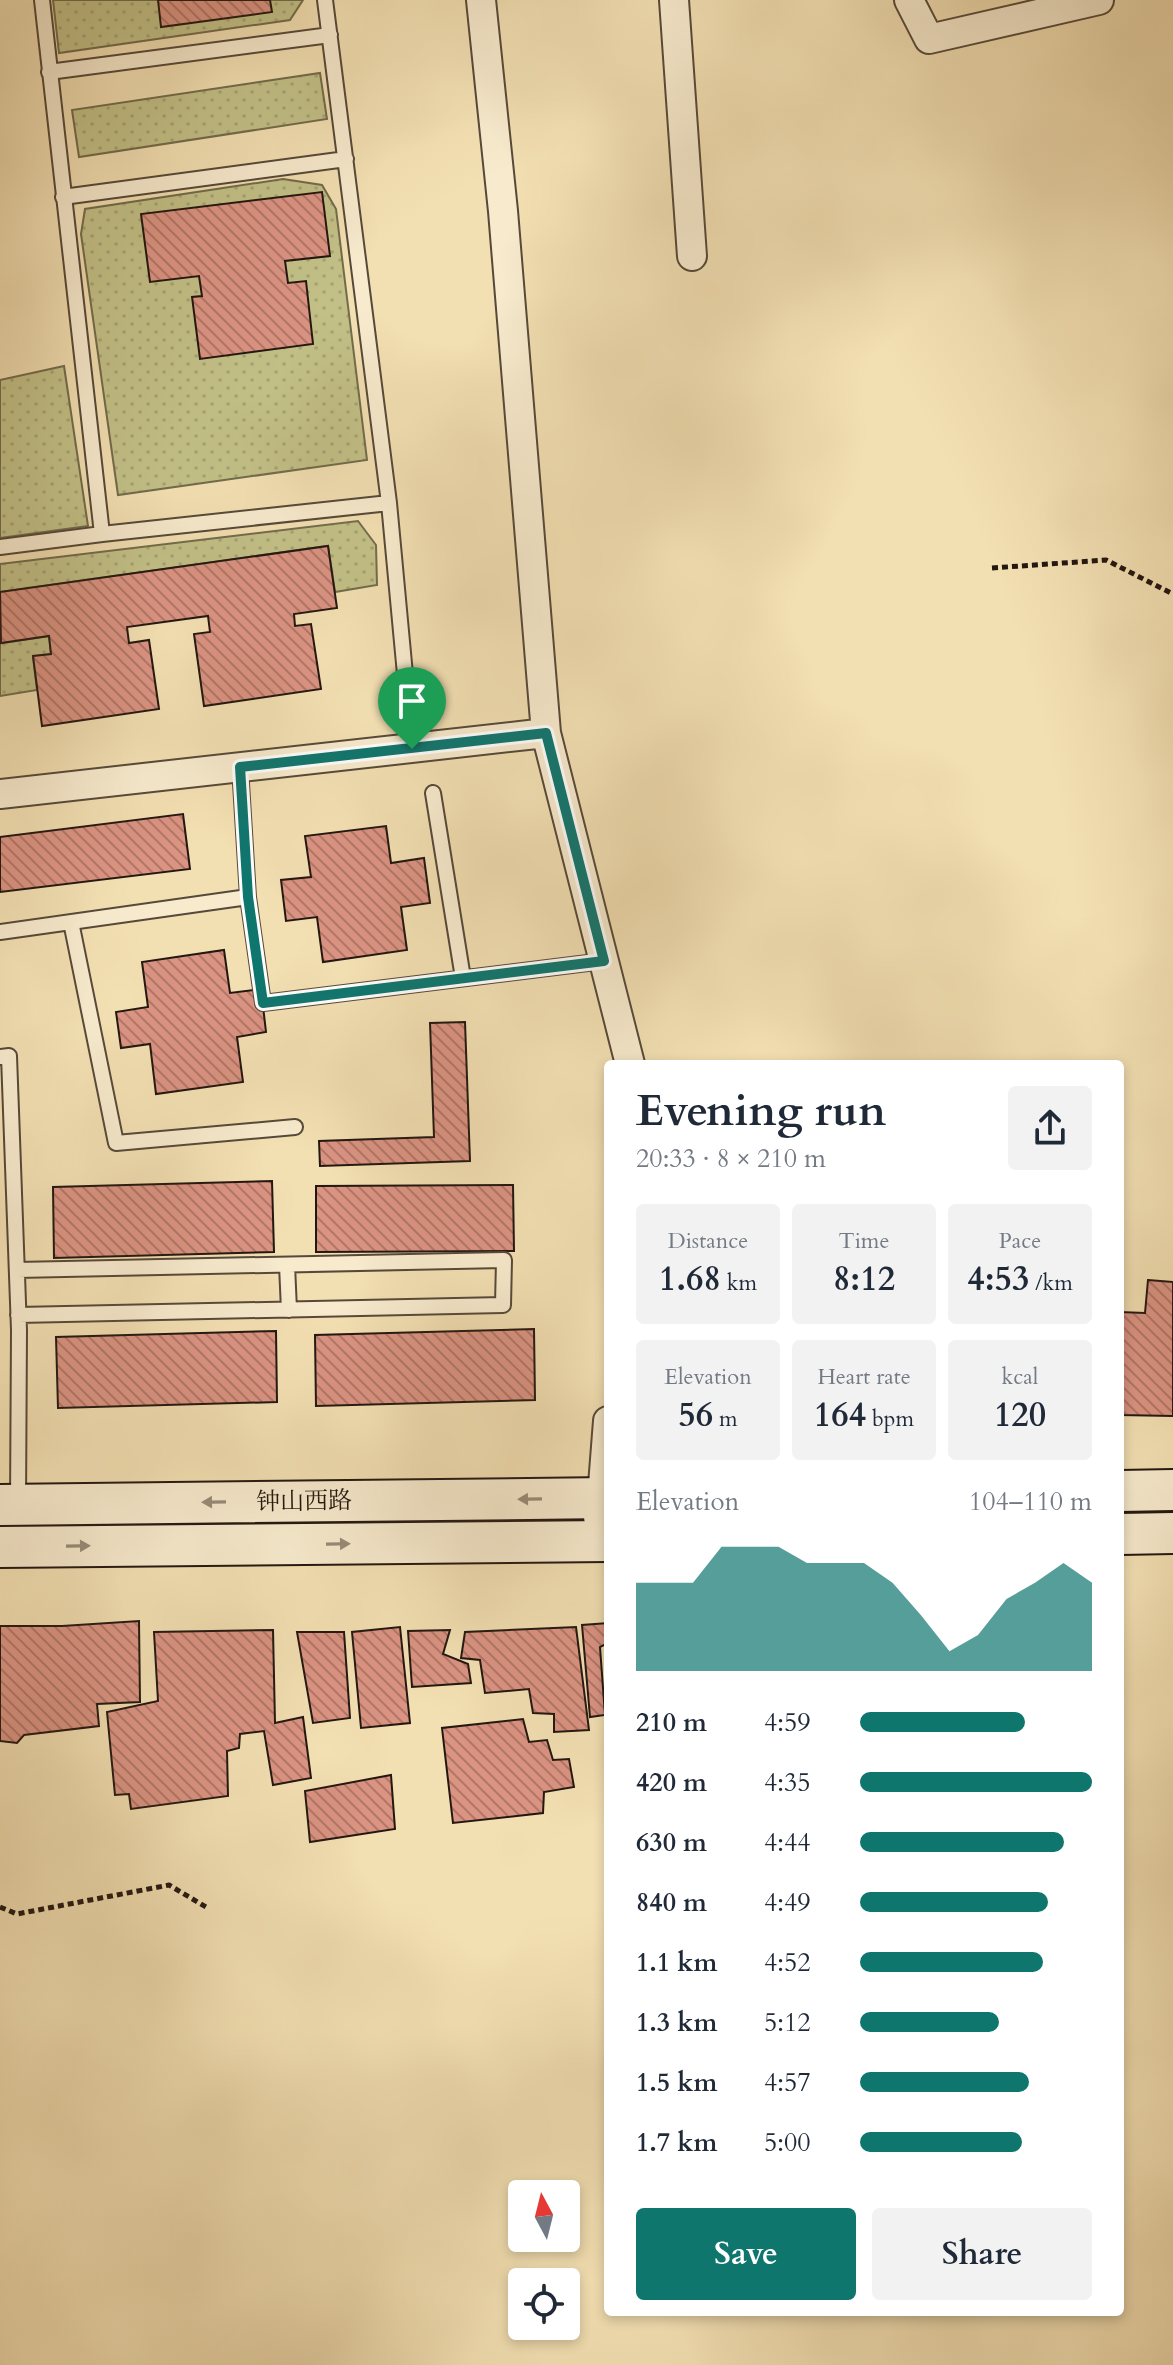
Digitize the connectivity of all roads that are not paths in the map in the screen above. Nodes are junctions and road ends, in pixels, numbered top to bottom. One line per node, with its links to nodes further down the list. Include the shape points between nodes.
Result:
1 (42, 0): 8 (lane)
2 (325, 0): 7 (lane)
3 (481, 0): 15 (street)
4 (674, 0): 11 (street)
5 (909, 0): 6 (street, via 929,39)
6 (1099, 0)
7 (330, 35): 8 (lane); 9 (lane)
8 (49, 72): 10 (lane)
9 (346, 159): 10 (lane); 12 (lane)
10 (63, 197): 13 (lane)
11 (692, 256)
12 (389, 503): 13 (lane); 16 (lane)
13 (102, 534): 14 (lane)
14 (0, 547)
15 (546, 733): 16 (street); 23 (street)
16 (412, 749): 17 (street)
17 (240, 767): 19 (street); 20 (lane)
18 (433, 793): 24 (lane)
19 (0, 794)
20 (248, 897): 21 (lane); 24 (lane, via 263,1003)
21 (71, 922): 22 (lane); 27 (lane, via 116,1143)
22 (0, 932)
23 (604, 961): 24 (lane); 26 (street)
24 (463, 978)
25 (0, 1057): 29 (lane, via 9,1056)
26 (629, 1060)
27 (295, 1127)
28 (287, 1265): 29 (lane); 30 (lane); 30 (lane, via 504,1260 503,1305)
29 (17, 1270): 31 (lane)
30 (289, 1310): 31 (lane)
31 (18, 1315): 36 (lane)
32 (1173, 1490): 33 (main road)
33 (1124, 1491)
34 (604, 1498): 36 (main road, 钟山西路, one-way to 36)
35 (604, 1507): 39 (street)
36 (11, 1526): 39 (main road, 钟山西路, one-way to 39)
37 (1173, 1533): 38 (main road)
38 (1124, 1534)
39 (600, 1541)

